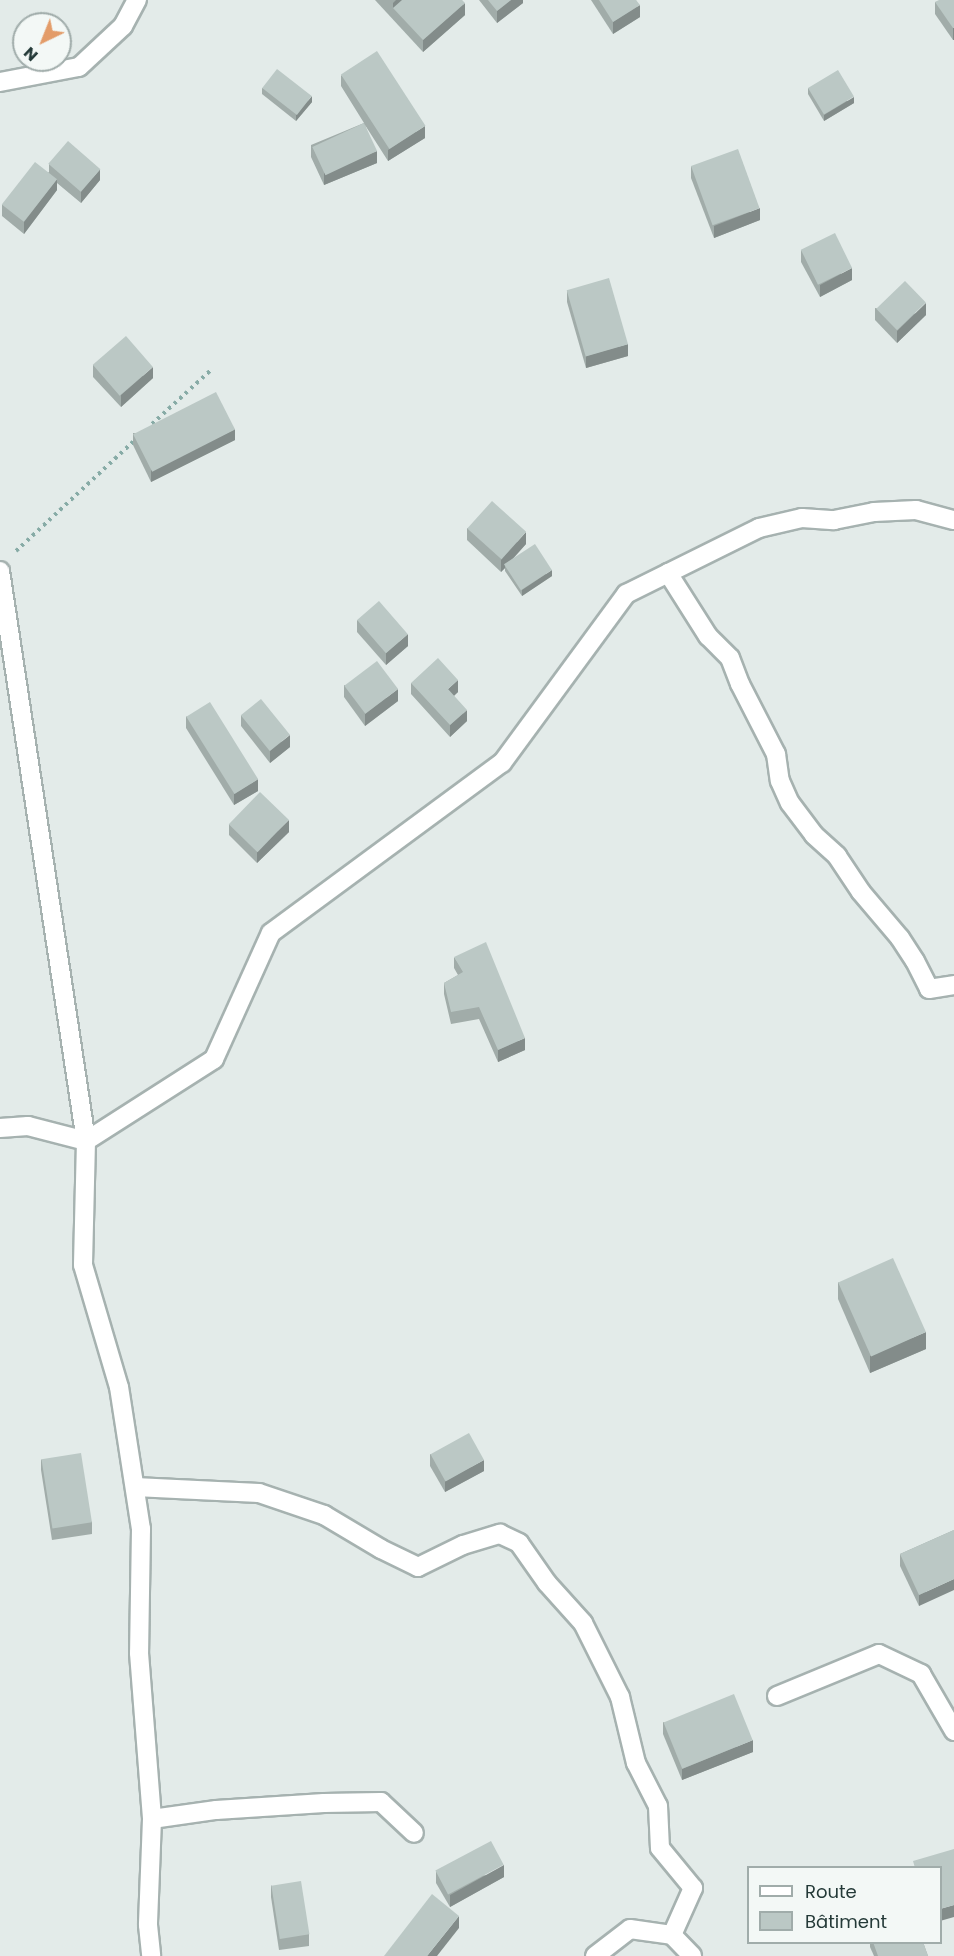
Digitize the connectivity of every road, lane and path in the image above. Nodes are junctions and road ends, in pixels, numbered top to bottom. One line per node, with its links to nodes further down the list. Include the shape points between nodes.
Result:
1 (137, 0): 2 (street, via 123,26 79,67)
2 (0, 82)
3 (211, 370): 4 (path)
4 (149, 427)
5 (140, 435): 7 (path)
6 (954, 520): 8 (street, via 916,510 874,512 834,520 802,518 759,528)
7 (4, 564): 11 (street)
8 (668, 573): 9 (street, via 708,636 730,658 776,754 780,781 790,803 900,938 929,989); 11 (street, via 626,594 502,763 271,933 214,1059)
9 (954, 985)
10 (0, 1128): 11 (street, via 28,1126)
11 (86, 1141): 12 (street, via 83,1264 119,1388)
12 (135, 1487): 15 (street, via 141,1529 139,1653); 17 (street, via 259,1493 324,1515 418,1567 463,1545 500,1534 519,1543 583,1623 620,1698 636,1763 658,1806 660,1848 693,1888)
13 (777, 1696): 14 (street, via 879,1654 921,1674)
14 (954, 1731)
15 (152, 1819): 16 (street, via 216,1810 381,1802); 18 (street, via 148,1925)
16 (414, 1833)
17 (672, 1935): 19 (street, via 630,1929); 20 (street)
18 (151, 1956)
19 (596, 1956)
20 (692, 1956)

